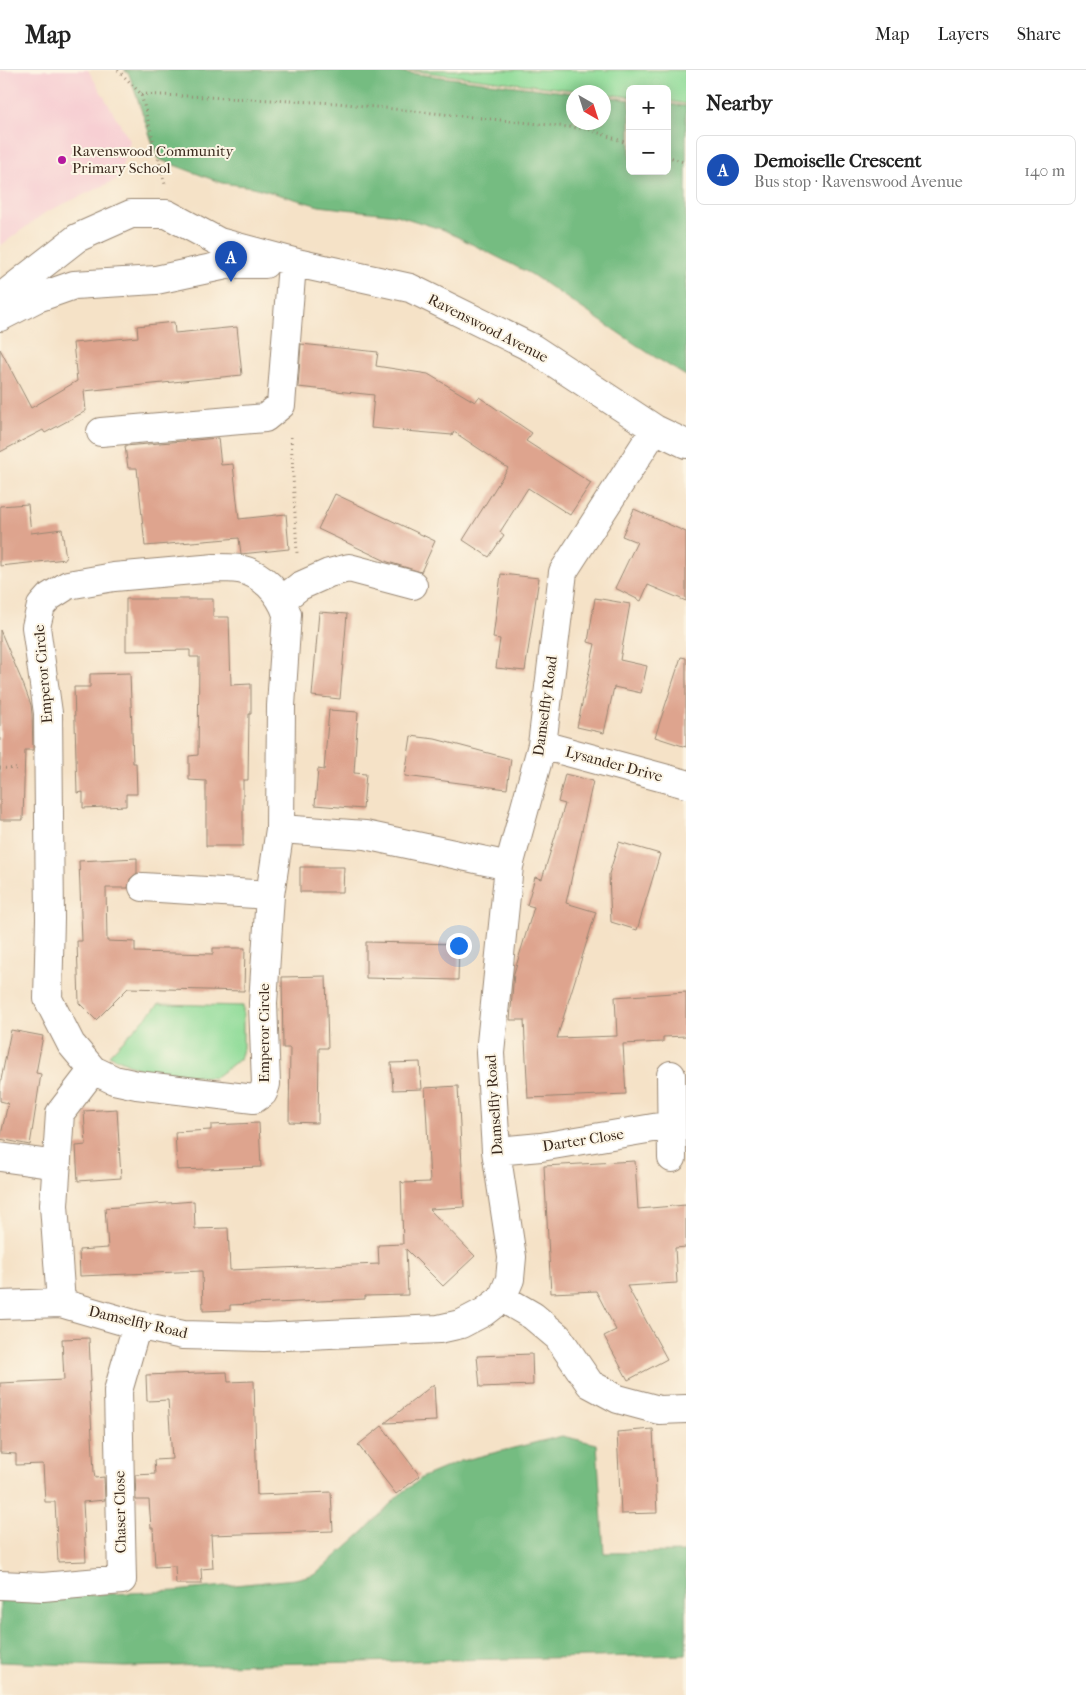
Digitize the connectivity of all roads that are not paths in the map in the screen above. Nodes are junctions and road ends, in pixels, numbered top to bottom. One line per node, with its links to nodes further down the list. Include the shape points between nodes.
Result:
1 (296, 264): 2 (street, Ravenswood Avenue, via 219,242 167,214 131,214 77,238); 3 (street, Ravenswood Avenue, via 231,264 156,280 74,285 37,298); 4 (street, Ravenswood Avenue, via 410,288 532,348); 5 (street, via 281,405 265,418)
2 (0, 298)
3 (0, 317)
4 (655, 429): 6 (street, Ravenswood Avenue); 9 (street, Damselfly Road, via 563,572)
5 (101, 432)
6 (686, 444)
7 (413, 585): 8 (street, via 349,568 300,586)
8 (282, 600): 11 (street, Emperor Circle, via 287,614 281,706); 15 (street, Emperor Circle, via 254,574 240,569 215,568 114,577 68,586 41,606 36,627 48,713 48,999 71,1044)
9 (542, 745): 10 (street, Lysander Drive); 12 (street, Damselfly Road)
10 (686, 784)
11 (280, 829): 12 (street, via 365,835); 14 (street, Emperor Circle)
12 (509, 866): 18 (street, Damselfly Road, via 490,1053)
13 (143, 888): 14 (street)
14 (270, 895): 15 (street, Emperor Circle, via 263,1003 266,1084 263,1093 254,1099 136,1085 114,1080)
15 (93, 1070): 21 (street, via 60,1113)
16 (672, 1075): 17 (street)
17 (671, 1125): 18 (street, Darter Close, via 541,1147); 20 (street)
18 (496, 1151): 22 (street, Damselfly Road, via 512,1257 510,1279)
19 (0, 1156): 21 (street)
20 (672, 1158)
21 (57, 1164): 23 (street, via 54,1205)
22 (502, 1298): 25 (street, Damselfly Road, via 461,1324 439,1330 264,1337 183,1335); 26 (street, via 534,1316 558,1337 590,1384 618,1399 660,1410)
23 (61, 1303): 24 (street, Damselfly Road); 25 (street, Damselfly Road)
24 (0, 1305)
25 (137, 1325): 27 (street, Chaser Close, via 118,1391 122,1580 43,1587)
26 (686, 1409)
27 (0, 1585)

